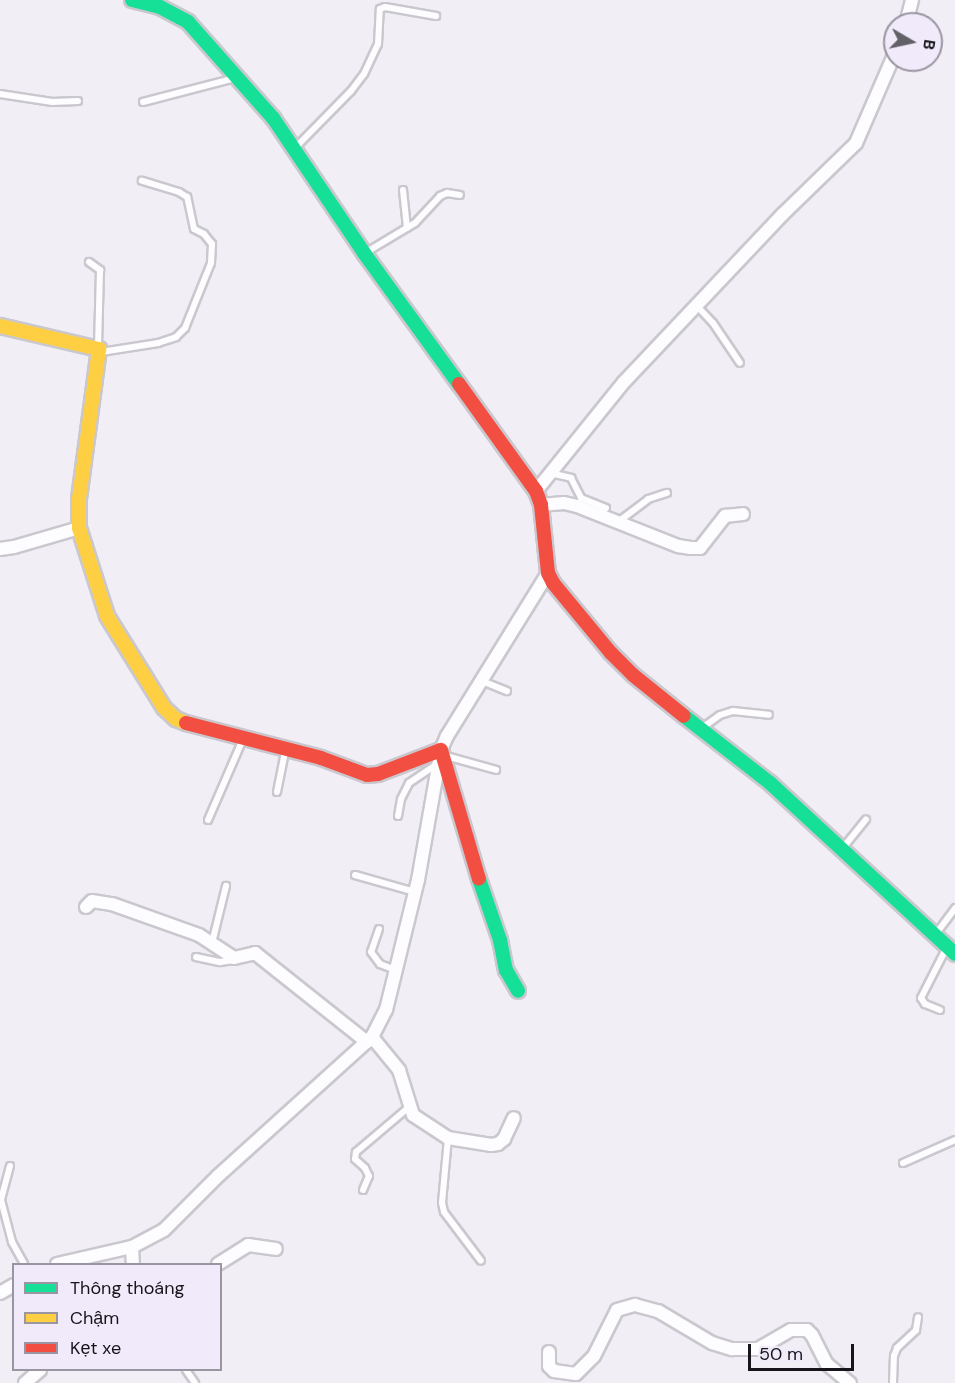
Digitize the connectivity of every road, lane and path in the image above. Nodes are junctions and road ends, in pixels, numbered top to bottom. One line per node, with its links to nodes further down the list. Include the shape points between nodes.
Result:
1 (132, 0): 4 (street, via 160,7 188,22)
2 (436, 16): 8 (lane, via 385,6 380,9 378,44 364,74)
3 (887, 72): 15 (street, via 856,143)
4 (238, 78): 7 (lane); 8 (street, via 263,104)
5 (0, 94): 6 (lane, via 52,102)
6 (78, 101)
7 (143, 102)
8 (294, 149): 13 (street)
9 (142, 181): 17 (lane, via 187,197 194,229 212,244 211,263 185,328 176,337 158,343)
10 (403, 190): 12 (lane)
11 (460, 195): 12 (lane, via 440,196)
12 (407, 228): 13 (lane)
13 (364, 253): 20 (street)
14 (89, 262): 17 (lane, via 100,270)
15 (697, 306): 18 (lane); 19 (street, via 624,382)
16 (0, 326): 17 (street)
17 (99, 349): 26 (street, via 79,498)
18 (740, 363)
19 (550, 473): 20 (street); 23 (lane, via 572,478 581,498)
20 (536, 491): 22 (street)
21 (667, 493): 25 (lane, via 648,499)
22 (541, 505): 25 (street, via 564,502); 28 (street)
23 (606, 508)
24 (743, 514): 25 (street, via 725,516 700,548 678,546)
25 (618, 523)
26 (79, 528): 27 (street); 33 (street, via 107,616 165,708 190,725)
27 (0, 549)
28 (548, 573): 29 (street); 32 (street, via 621,664)
29 (481, 680): 30 (lane); 35 (street, via 447,736)
30 (507, 691)
31 (769, 715): 32 (lane, via 733,711)
32 (701, 728): 41 (street, via 770,783)
33 (243, 738): 34 (street); 40 (lane)
34 (286, 749): 35 (street, via 367,775); 37 (lane)
35 (441, 756): 36 (lane); 38 (lane, via 409,783); 44 (street); 54 (street, via 506,970)
36 (496, 770)
37 (278, 792)
38 (398, 816)
39 (866, 819): 41 (lane)
40 (208, 820)
41 (842, 849): 48 (street)
42 (355, 875): 44 (lane)
43 (226, 886): 49 (lane)
44 (415, 892): 53 (street)
45 (86, 907): 49 (street, via 92,901 111,904 199,934)
46 (955, 908): 48 (lane)
47 (379, 929): 53 (lane, via 371,952 380,964)
48 (935, 935): 50 (street)
49 (212, 943): 52 (street, via 229,956)
50 (951, 950): 55 (lane, via 921,998)
51 (196, 957): 52 (lane, via 220,962)
52 (238, 957): 56 (street, via 259,955)
53 (396, 970): 56 (street, via 386,1010)
54 (518, 991)
55 (940, 1010)
56 (369, 1040): 57 (street, via 399,1070); 64 (street, via 218,1176 177,1219)
57 (409, 1107): 59 (street, via 418,1120); 63 (lane, via 356,1152 355,1159 369,1176)
58 (514, 1118): 59 (street, via 498,1144)
59 (447, 1138): 66 (lane, via 444,1212)
60 (955, 1140): 61 (lane)
61 (903, 1163)
62 (10, 1166): 67 (lane, via 1,1200 12,1242)
63 (363, 1190)
64 (132, 1247): 68 (street); 69 (street)
65 (276, 1249): 70 (street, via 248,1245)
66 (480, 1261)
67 (23, 1263)
68 (61, 1263)
69 (133, 1263)
70 (220, 1263)
71 (918, 1317): 76 (lane, via 916,1330 897,1348)
72 (549, 1352): 75 (street, via 549,1366 554,1371 576,1374 594,1356 618,1310 635,1305 658,1311 712,1343 732,1349 758,1349 791,1330 807,1330 827,1364)
73 (39, 1371): 74 (street)
74 (25, 1383)
75 (850, 1383)
76 (893, 1383)

